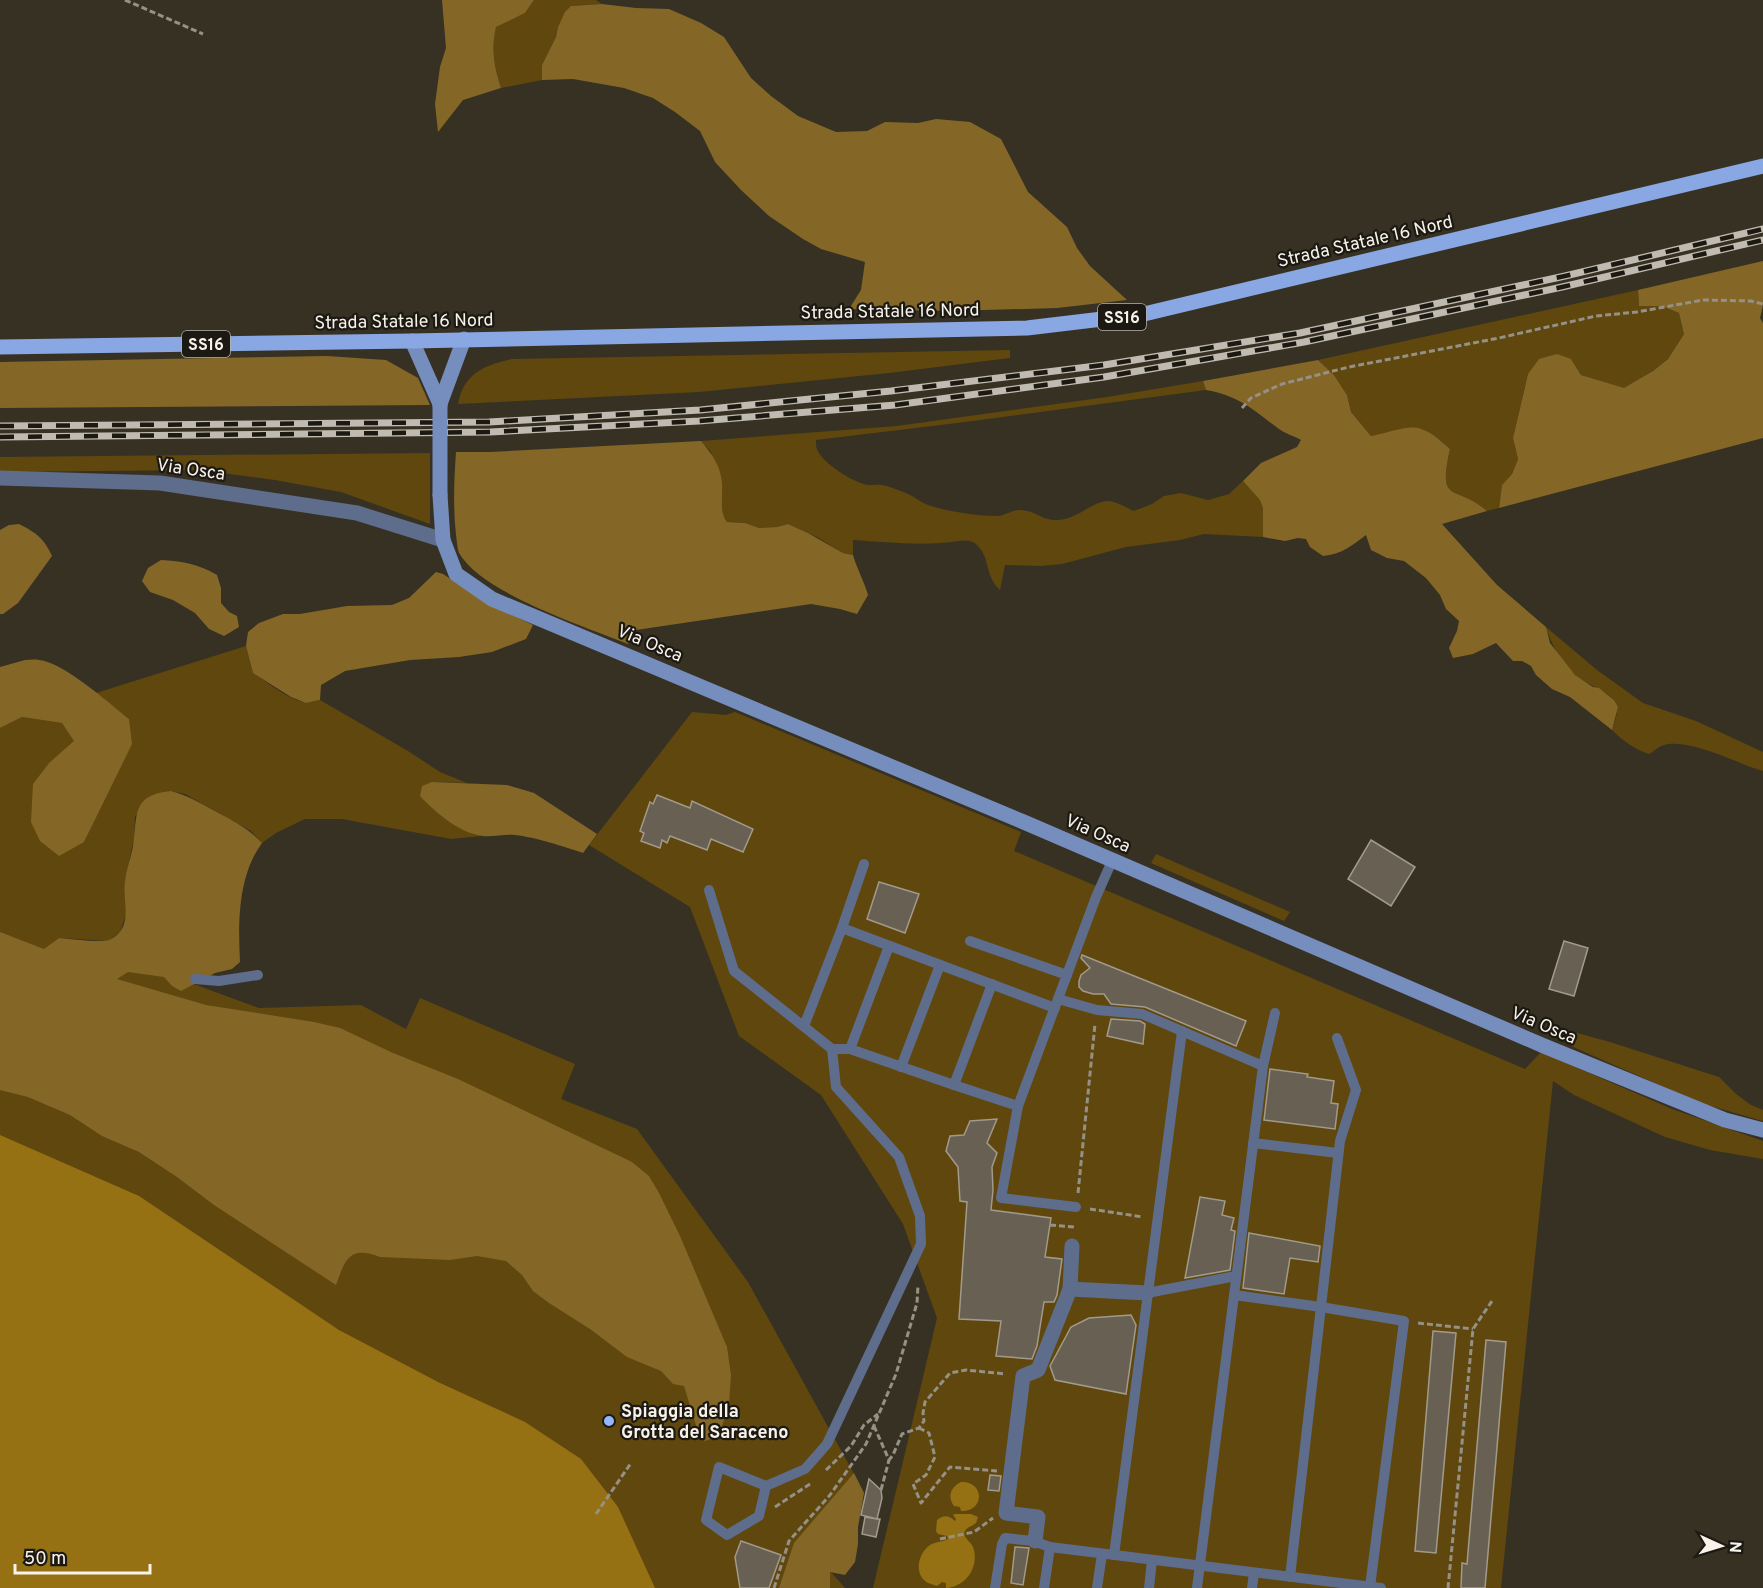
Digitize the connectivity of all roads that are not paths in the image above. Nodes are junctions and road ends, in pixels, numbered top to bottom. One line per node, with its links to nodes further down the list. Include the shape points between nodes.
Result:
1 (1763, 166): 2 (main road, Strada Statale 16 Nord / SS16, via 1144,314 1027,328)
2 (464, 339): 3 (main road, Strada Statale 16 Nord / SS16); 5 (street)
3 (412, 341): 4 (main road, Strada Statale 16 Nord / SS16); 5 (street)
4 (0, 347)
5 (440, 404): 7 (street, Via Osca, bridge)
6 (0, 478): 7 (street, Via Osca, via 160,483 357,513)
7 (443, 540): 8 (street, Via Osca, via 456,574 492,599)
8 (1112, 861): 16 (lane); 30 (street, Via Osca, via 1544,1046 1725,1120)
9 (864, 864): 11 (lane)
10 (709, 890): 21 (lane, via 734,971)
11 (842, 928): 13 (lane); 21 (lane)
12 (970, 941): 16 (lane)
13 (889, 946): 14 (lane); 24 (lane)
14 (940, 965): 18 (lane); 27 (lane)
15 (258, 975): 17 (lane, via 219,981)
16 (1067, 975): 19 (lane)
17 (195, 979)
18 (992, 984): 19 (lane); 28 (lane)
19 (1057, 1003): 22 (lane, via 1142,1014); 29 (lane)
20 (1275, 1012): 26 (lane)
21 (804, 1026): 25 (lane)
22 (1182, 1031): 26 (lane); 37 (lane)
23 (1337, 1038): 32 (lane, via 1356,1090)
24 (850, 1048): 25 (lane); 27 (lane)
25 (832, 1049): 40 (lane, via 836,1087 899,1156 920,1216 921,1244 827,1444 805,1470)
26 (1263, 1066): 31 (lane)
27 (902, 1067): 28 (lane)
28 (954, 1086): 29 (lane)
29 (1018, 1106): 33 (lane, via 1001,1198)
30 (1763, 1130)
31 (1253, 1143): 32 (lane); 35 (lane)
32 (1338, 1153): 39 (lane)
33 (1076, 1207)
34 (1072, 1246): 36 (street)
35 (1236, 1276): 37 (lane); 38 (lane)
36 (1070, 1289): 37 (street); 41 (street, via 1038,1370 1023,1376 1006,1513 1038,1517)
37 (1147, 1293): 44 (lane)
38 (1234, 1295): 39 (lane); 46 (lane)
39 (1321, 1307): 48 (lane); 51 (lane, via 1404,1321)
40 (766, 1486): 40 (lane, via 719,1467 706,1520 727,1535 759,1516)
41 (1035, 1541): 42 (lane); 52 (lane, via 1005,1538)
42 (1050, 1547): 43 (lane); 53 (lane)
43 (1102, 1554): 44 (lane); 54 (lane)
44 (1114, 1555): 45 (lane)
45 (1152, 1560): 46 (lane); 55 (lane)
46 (1200, 1566): 47 (lane); 56 (lane)
47 (1254, 1573): 48 (lane); 57 (lane)
48 (1290, 1577): 49 (lane)
49 (1306, 1584): 50 (lane)
50 (1355, 1586): 51 (lane)
51 (1375, 1587)
52 (995, 1588)
53 (1044, 1588)
54 (1097, 1588)
55 (1149, 1588)
56 (1197, 1588)
57 (1251, 1588)

